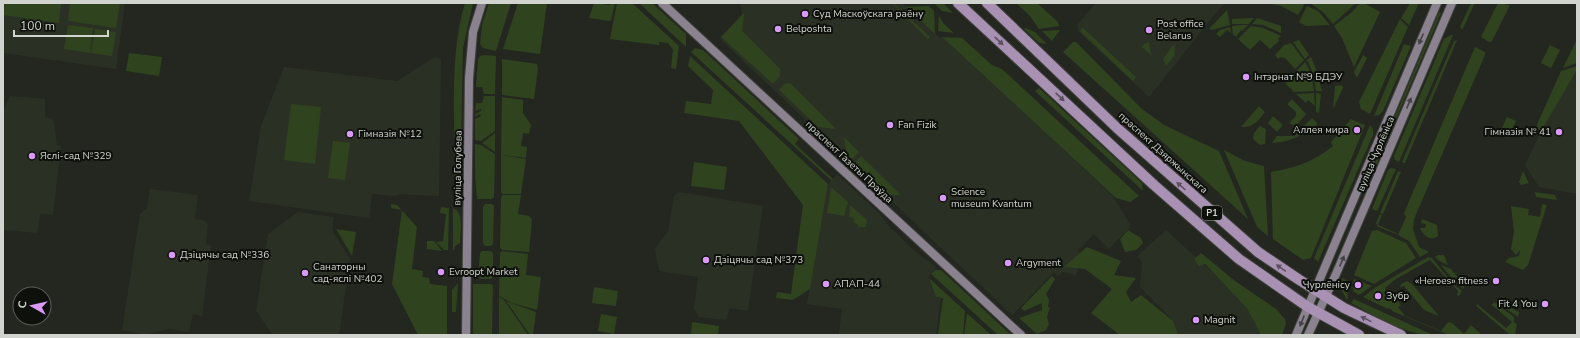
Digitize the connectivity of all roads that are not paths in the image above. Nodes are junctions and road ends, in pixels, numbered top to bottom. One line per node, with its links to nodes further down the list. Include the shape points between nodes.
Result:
1 (482, 3): 13 (main road, вуліца Голубева, via 473,32 469,78)
2 (662, 3): 14 (main road, праспект Газеты Праўда)
3 (958, 3): 8 (main road, Р1, one-way to 8)
4 (987, 3): 7 (main road, праспект Дзяржынскага / Р1)
5 (1436, 3): 9 (main road, вуліца Чурлёніса, one-way to 9)
6 (1452, 3): 10 (main road, вуліца Чурлёніса, one-way to 6)
7 (1043, 57): 8 (main road); 9 (main road, праспект Дзяржынскага / Р1, one-way to 7, via 1233,232 1117,128)
8 (1031, 70): 11 (main road, Р1, one-way to 11, via 1209,235 1239,260)
9 (1314, 290): 10 (main road, праспект Дзяржынскага / Р1); 11 (main road, вуліца Чурлёніса)
10 (1326, 297): 12 (main road, вуліца Чурлёніса); 18 (main road, праспект Дзяржынскага / Р1, one-way to 10)
11 (1308, 307): 12 (main road, Р1); 15 (main road, вуліца Чурлёніса, one-way to 15)
12 (1318, 313): 16 (main road, вуліца Чурлёніса); 17 (main road, Р1)
13 (466, 335)
14 (1021, 335)
15 (1296, 335)
16 (1308, 335)
17 (1359, 335)
18 (1401, 335)

